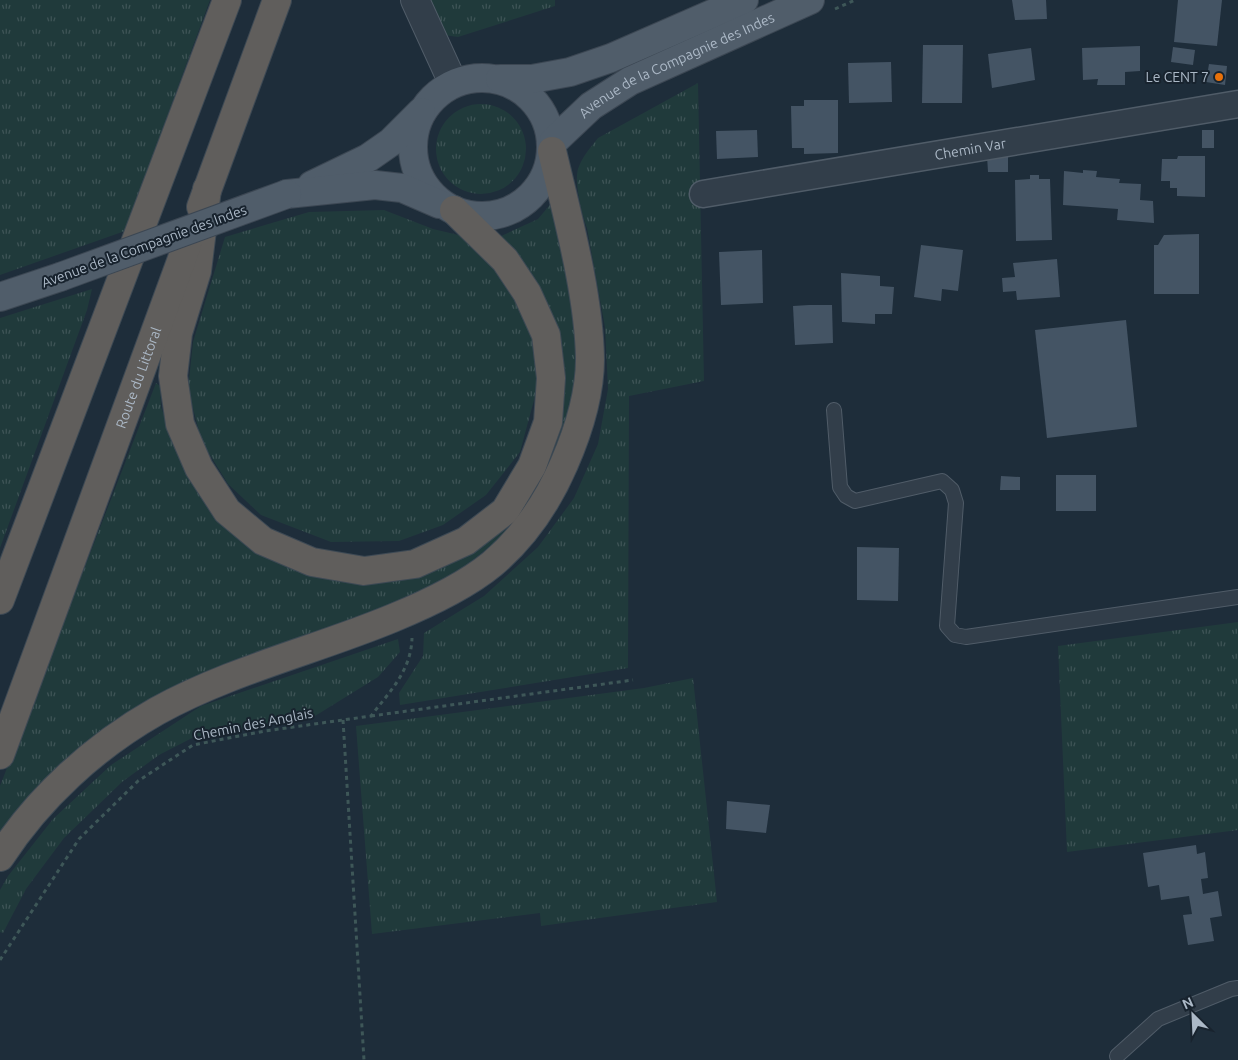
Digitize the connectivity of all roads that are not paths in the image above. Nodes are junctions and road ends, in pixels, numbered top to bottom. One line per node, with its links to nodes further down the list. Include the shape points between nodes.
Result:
1 (227, 0): 18 (highway)
2 (277, 0): 11 (highway, Route du Littoral)
3 (415, 0): 7 (street)
4 (744, 0): 6 (main road, Avenue de la Compagnie des Indes, via 611,58 565,73)
5 (810, 0): 10 (main road, Avenue de la Compagnie des Indes, via 630,81 591,106)
6 (499, 79): 7 (main road, via 477,78); 10 (main road, via 519,88 535,101 546,119)
7 (453, 83): 9 (main road)
8 (1238, 104): 13 (street, Chemin Var)
9 (428, 106): 12 (main road, Avenue de la Compagnie des Indes, via 391,142 368,158 327,179); 14 (main road, via 416,127 415,166 437,200)
10 (553, 146): 14 (main road, via 542,182 529,198 512,209 493,216 473,216); 20 (highway, via 588,326 590,362 584,406 574,441 557,481 529,526 492,564 453,590 412,610 219,683 158,710 103,746 54,789 11,839)
11 (208, 189): 14 (highway, via 197,271 178,333 173,376 180,424 199,468 227,511 263,541 312,562 364,571 415,564 466,541 505,511 532,466 548,422 551,378 546,335 528,293 504,260); 19 (highway, Route du Littoral)
12 (287, 194): 14 (main road, Avenue de la Compagnie des Indes, via 384,186 402,188); 15 (main road, Avenue de la Compagnie des Indes, bridge)
13 (703, 194)
14 (454, 210)
15 (0, 297)
16 (834, 410): 17 (lane, via 840,487 850,499 942,481 952,490 956,502 947,626 955,635 966,637)
17 (1238, 597)
18 (0, 600)
19 (0, 755)
20 (0, 857)
21 (1238, 988): 22 (lane, via 1158,1019)
22 (1117, 1056)

